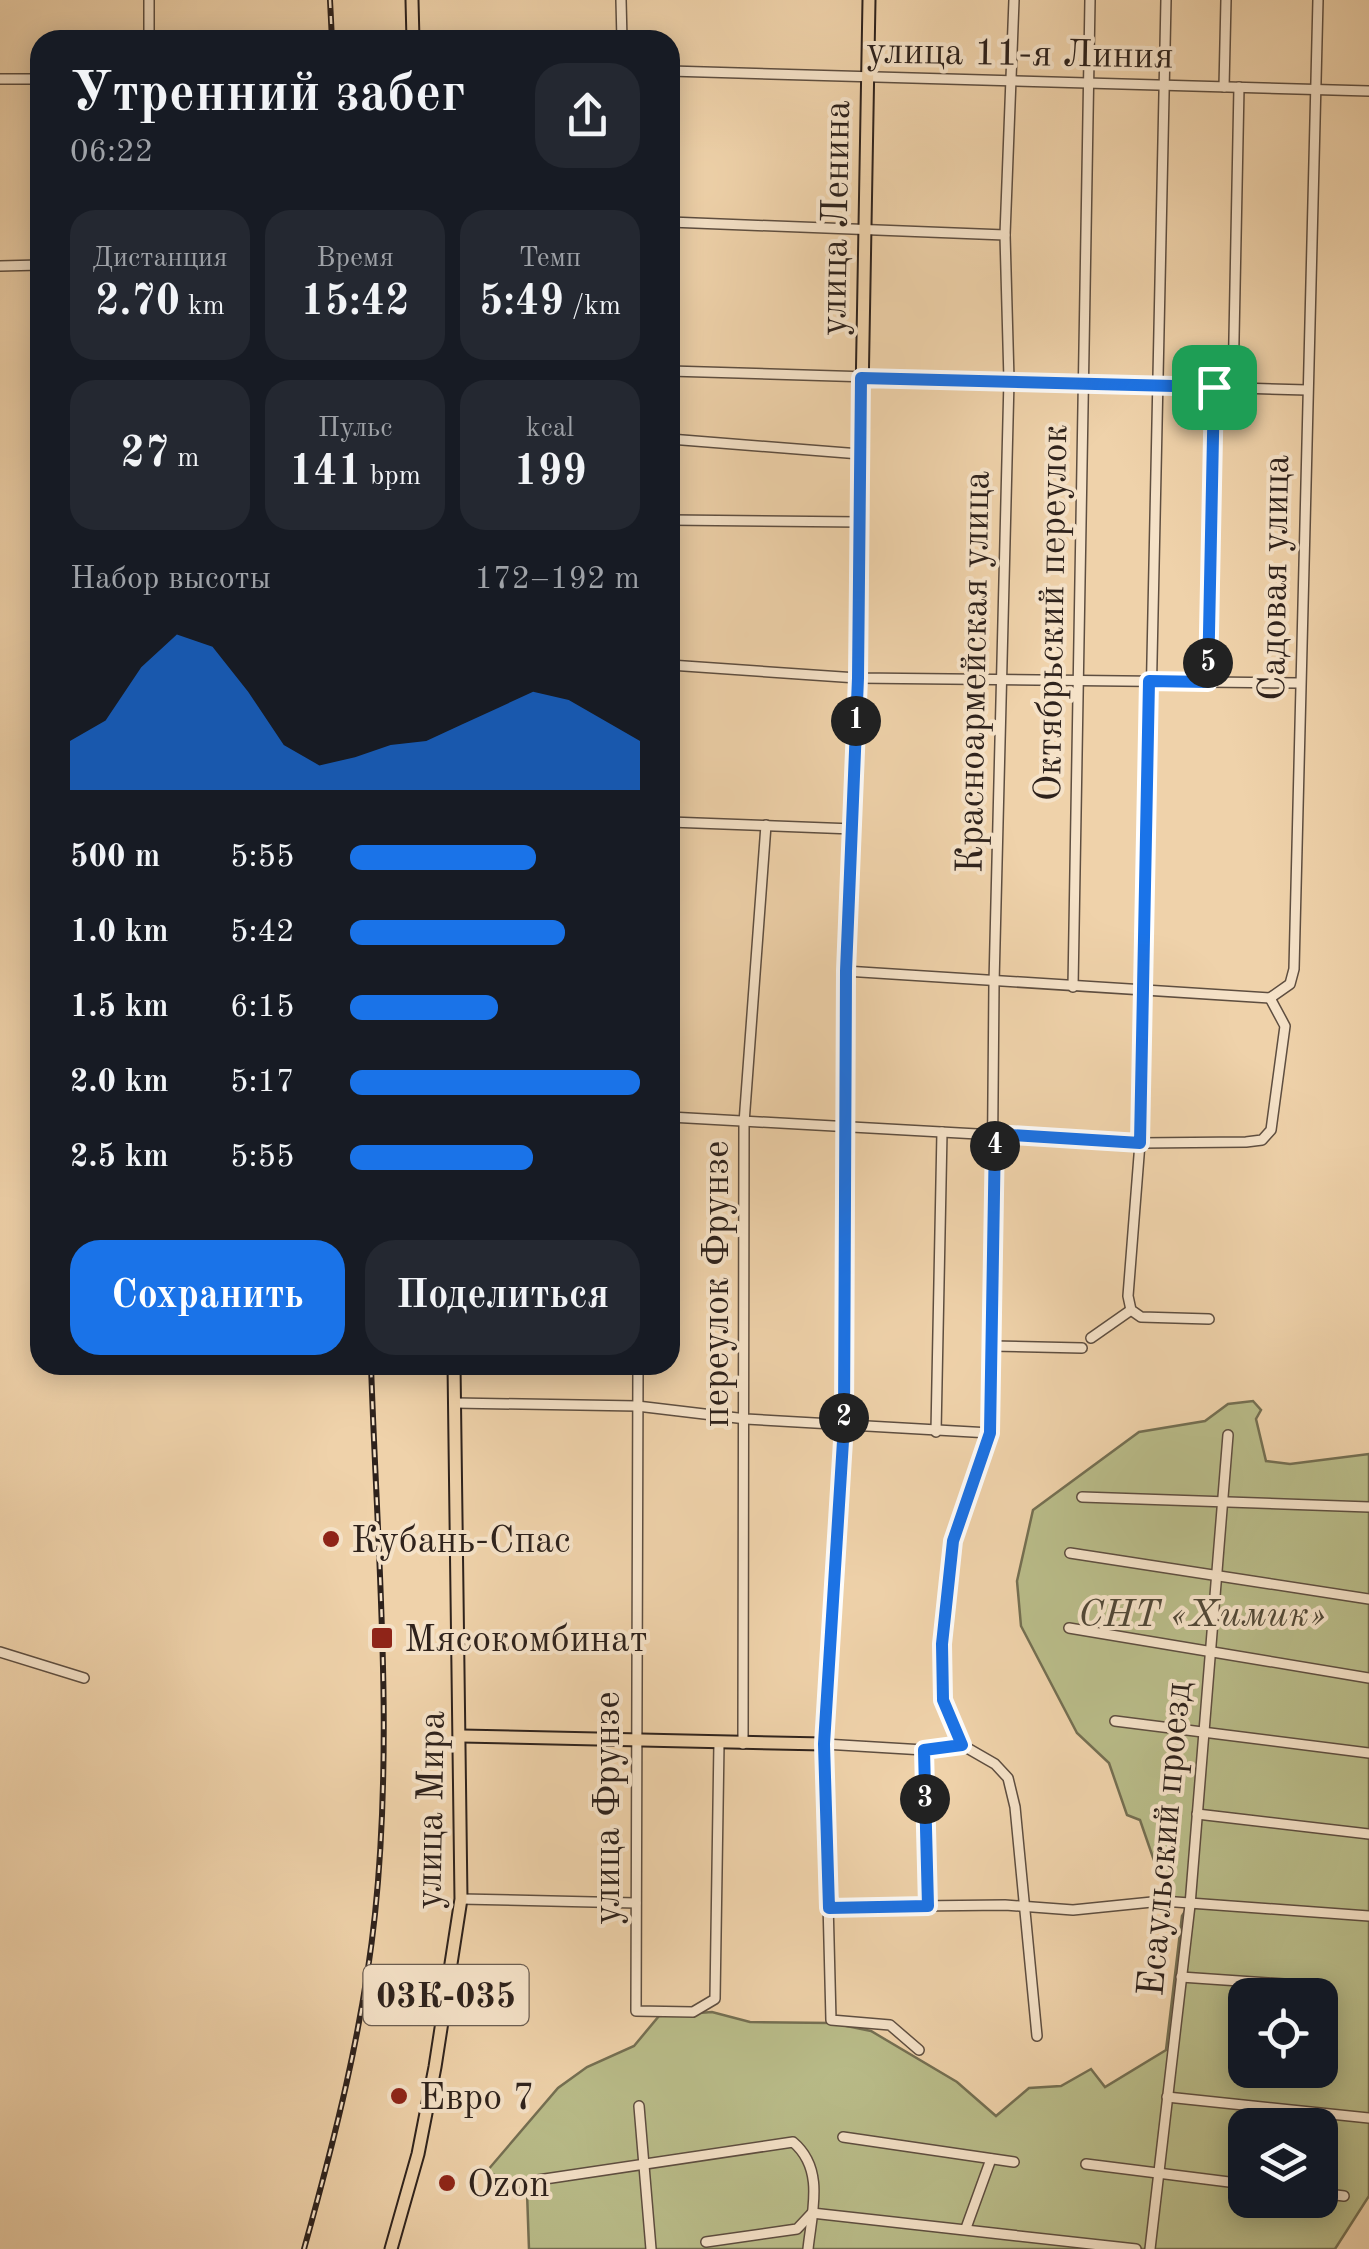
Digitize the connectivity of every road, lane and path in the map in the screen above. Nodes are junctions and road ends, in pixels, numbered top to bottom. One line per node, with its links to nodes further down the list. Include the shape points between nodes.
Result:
1 (149, 0): 10 (street)
2 (412, 0): 11 (main road)
3 (621, 0): 12 (street)
4 (869, 0): 16 (main road, улица Ленина)
5 (1014, 0): 17 (street, Красноармейская улица)
6 (1090, 0): 18 (street, Октябрьский переулок)
7 (1166, 0): 19 (street)
8 (1226, 0): 20 (street)
9 (1318, 0): 22 (street, Садовая улица)
10 (149, 30)
11 (414, 30)
12 (622, 30)
13 (680, 71): 16 (street, улица 11-я Линия)
14 (0, 79): 15 (street)
15 (30, 79)
16 (868, 79): 17 (street, улица 11-я Линия); 25 (main road, улица Ленина)
17 (1014, 82): 18 (street, улица 11-я Линия); 26 (street, Красноармейская улица)
18 (1089, 84): 19 (street, улица 11-я Линия); 32 (street, Октябрьский переулок)
19 (1164, 86): 20 (street, улица 11-я Линия); 33 (street)
20 (1224, 87): 21 (street, улица 11-я Линия)
21 (1238, 87): 22 (street, улица 11-я Линия); 35 (street)
22 (1318, 89): 23 (street, улица 11-я Линия); 36 (street, Садовая улица)
23 (1369, 91)
24 (680, 222): 25 (street)
25 (864, 228): 26 (street); 30 (main road, улица Ленина)
26 (1005, 235): 31 (street, Красноармейская улица)
27 (0, 266): 28 (street)
28 (30, 266)
29 (680, 371): 30 (street)
30 (861, 378): 31 (street); 38 (main road, улица Ленина)
31 (1009, 380): 32 (street); 43 (street, Красноармейская улица)
32 (1086, 383): 33 (street); 44 (street, Октябрьский переулок)
33 (1156, 385): 34 (street); 45 (street)
34 (1214, 387): 35 (street); 46 (street)
35 (1233, 388): 36 (street)
36 (1307, 390): 47 (street, Садовая улица)
37 (680, 440): 38 (street)
38 (860, 454): 40 (main road, улица Ленина)
39 (680, 520): 40 (street)
40 (860, 522): 42 (main road, улица Ленина)
41 (680, 666): 42 (street)
42 (858, 678): 43 (street); 50 (main road, улица Ленина)
43 (1004, 679): 44 (street); 52 (street, Красноармейская улица)
44 (1078, 680): 45 (street); 53 (street, Октябрьский переулок)
45 (1149, 681): 46 (street); 54 (street)
46 (1208, 682): 47 (street)
47 (1300, 683): 55 (street, Садовая улица, via 1294,969 1290,984)
48 (680, 822): 49 (street)
49 (766, 825): 50 (street); 57 (street, переулок Фрунзе)
50 (853, 829): 51 (main road, улица Ленина)
51 (846, 971): 52 (street); 58 (main road, улица Ленина)
52 (994, 983): 53 (street); 60 (street, Красноармейская улица)
53 (1073, 987): 54 (street)
54 (1145, 990): 55 (street); 61 (street)
55 (1270, 998): 61 (street, via 1285,1026 1271,1130 1262,1140)
56 (680, 1119): 57 (street)
57 (744, 1124): 58 (street); 71 (street, переулок Фрунзе)
58 (847, 1129): 59 (street); 72 (main road, улица Ленина)
59 (942, 1132): 60 (street); 73 (street)
60 (995, 1134): 61 (street); 65 (street, Красноармейская улица)
61 (1140, 1143): 62 (street)
62 (1131, 1310): 63 (street, via 1141,1317); 64 (street)
63 (1209, 1319)
64 (1090, 1338)
65 (992, 1346): 66 (street); 74 (street, Красноармейская улица)
66 (1082, 1348)
67 (454, 1375): 69 (main road, улица Мира)
68 (638, 1375): 70 (street, улица Фрунзе)
69 (455, 1403): 70 (street); 89 (main road, улица Мира)
70 (637, 1406): 71 (street); 90 (street, улица Фрунзе)
71 (746, 1420): 72 (street); 92 (street, переулок Фрунзе)
72 (844, 1425): 73 (street); 93 (main road, улица Ленина)
73 (936, 1432): 74 (street)
74 (990, 1433): 94 (street, Красноармейская улица, via 953,1541 942,1644 943,1700)
75 (1228, 1434): 77 (street, Есаульский проезд)
76 (1082, 1496): 77 (street)
77 (1223, 1502): 78 (street); 80 (street, Есаульский проезд)
78 (1369, 1507)
79 (1070, 1553): 80 (street)
80 (1216, 1574): 81 (street); 84 (street, Есаульский проезд)
81 (1369, 1599)
82 (1070, 1628): 84 (street)
83 (0, 1652): 85 (street)
84 (1210, 1654): 86 (street); 88 (street, Есаульский проезд)
85 (84, 1678)
86 (1369, 1678)
87 (1115, 1721): 88 (street)
88 (1204, 1733): 96 (street); 97 (street, Есаульский проезд)
89 (462, 1736): 90 (main road); 99 (main road, улица Мира / 03К-035)
90 (636, 1741): 91 (main road); 100 (street, улица Фрунзе)
91 (719, 1743): 92 (main road); 100 (street, улица Фрунзе, via 716,1999 693,2012 636,2011)
92 (744, 1744): 93 (main road)
93 (824, 1744): 95 (street); 104 (street, улица Ленина)
94 (962, 1745): 95 (street); 103 (street, via 1008,1778)
95 (924, 1750): 102 (street)
96 (1369, 1754)
97 (1197, 1814): 98 (street); 101 (street, Есаульский проезд)
98 (1369, 1834)
99 (461, 1898): 100 (street); 126 (main road, улица Мира / 03К-035, via 436,2067)
100 (636, 1903)
101 (1190, 1904): 103 (street); 105 (street); 106 (street, Есаульский проезд)
102 (928, 1906): 103 (street); 104 (street)
103 (1026, 1907): 108 (street)
104 (829, 1908): 109 (street, улица Ленина, via 831,2020 890,2024)
105 (1369, 1916)
106 (1181, 1977): 107 (street); 110 (street, Есаульский проезд)
107 (1228, 1981)
108 (1037, 2036)
109 (919, 2050)
110 (1168, 2097): 112 (street); 118 (street, Есаульский проезд)
111 (638, 2106): 116 (street)
112 (1369, 2118)
113 (842, 2137): 114 (street)
114 (991, 2159): 115 (street); 124 (street)
115 (1014, 2162)
116 (646, 2164): 119 (street); 123 (street, via 793,2142 809,2156 815,2178); 127 (street)
117 (1086, 2164): 118 (street)
118 (1159, 2174): 120 (street); 130 (street, Есаульский проезд)
119 (538, 2180)
120 (1228, 2182)
121 (1338, 2195): 122 (street)
122 (1344, 2196)
123 (812, 2213): 124 (street); 125 (street, via 796,2229); 128 (street)
124 (966, 2228): 129 (street)
125 (706, 2242)
126 (391, 2249)
127 (651, 2249)
128 (808, 2249)
129 (1136, 2249)
130 (1150, 2249)

